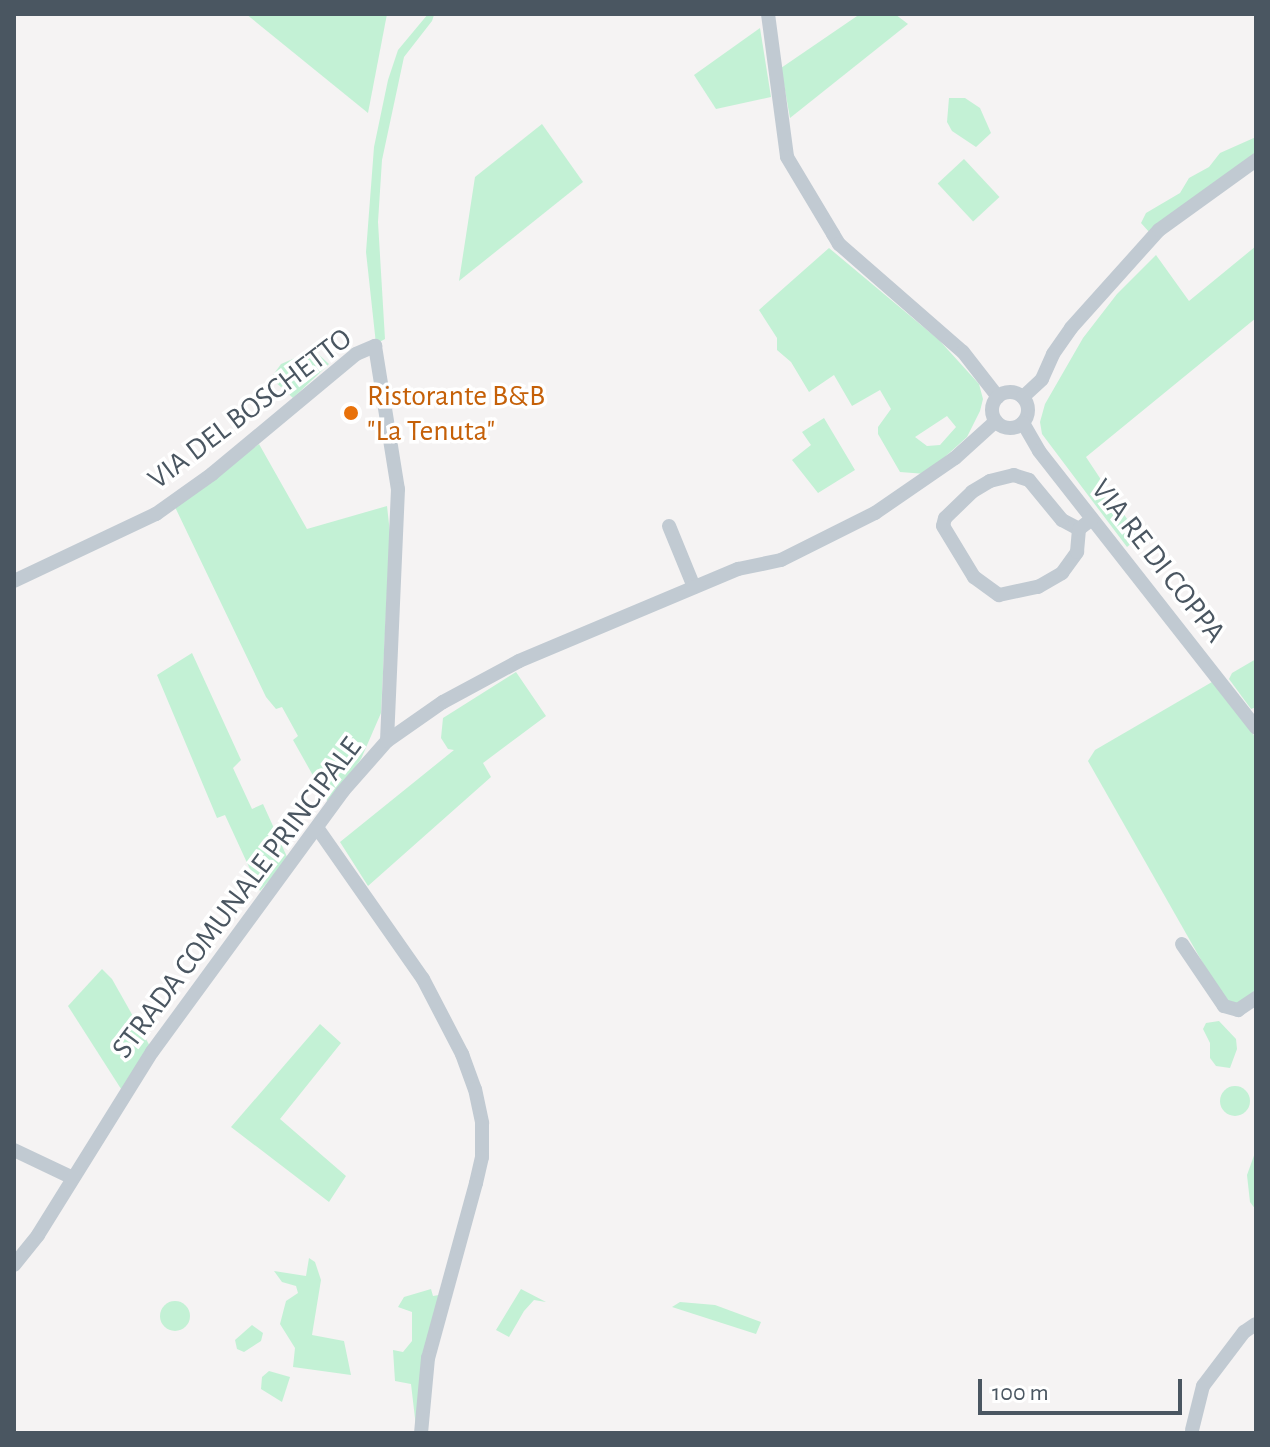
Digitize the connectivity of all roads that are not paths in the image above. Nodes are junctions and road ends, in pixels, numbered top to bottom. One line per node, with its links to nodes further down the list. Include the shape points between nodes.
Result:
1 (768, 14): 3 (street, via 787,157 839,244 963,352)
2 (1256, 160): 4 (street, via 1159,230 1071,328 1042,379)
3 (998, 397): 4 (street, via 1013,392); 5 (street, via 992,411)
4 (1023, 397): 6 (street, via 1028,410)
5 (996, 421): 6 (street, via 1011,428); 11 (street, STRADA COMUNALE PRINCIPALE, via 955,458 875,513 781,560 738,569)
6 (1023, 423): 7 (street, VIA RE DI COPPA)
7 (1092, 519): 9 (street); 12 (street, VIA RE DI COPPA)
8 (669, 526): 11 (street)
9 (1079, 529): 9 (street, via 1077,552 1062,573 1038,587 999,595 974,577 943,526 972,492 1014,475 1029,480 1062,520)
10 (14, 581): 13 (street, VIA DEL BOSCHETTO, via 156,514 356,354 375,346 398,489)
11 (694, 587): 13 (street, STRADA COMUNALE PRINCIPALE, via 519,661 443,702)
12 (1256, 728)
13 (387, 741): 14 (street, STRADA COMUNALE PRINCIPALE)
14 (318, 829): 18 (street, STRADA COMUNALE PRINCIPALE, via 152,1052); 22 (street, via 423,979 462,1054 482,1123 482,1157 428,1358)
15 (1182, 944): 16 (street, via 1224,1006 1238,1010)
16 (1256, 998)
17 (14, 1150): 18 (street)
18 (73, 1178): 19 (street, STRADA COMUNALE PRINCIPALE)
19 (14, 1265)
20 (1256, 1324): 21 (street, via 1203,1386)
21 (1192, 1430)
22 (421, 1433)

